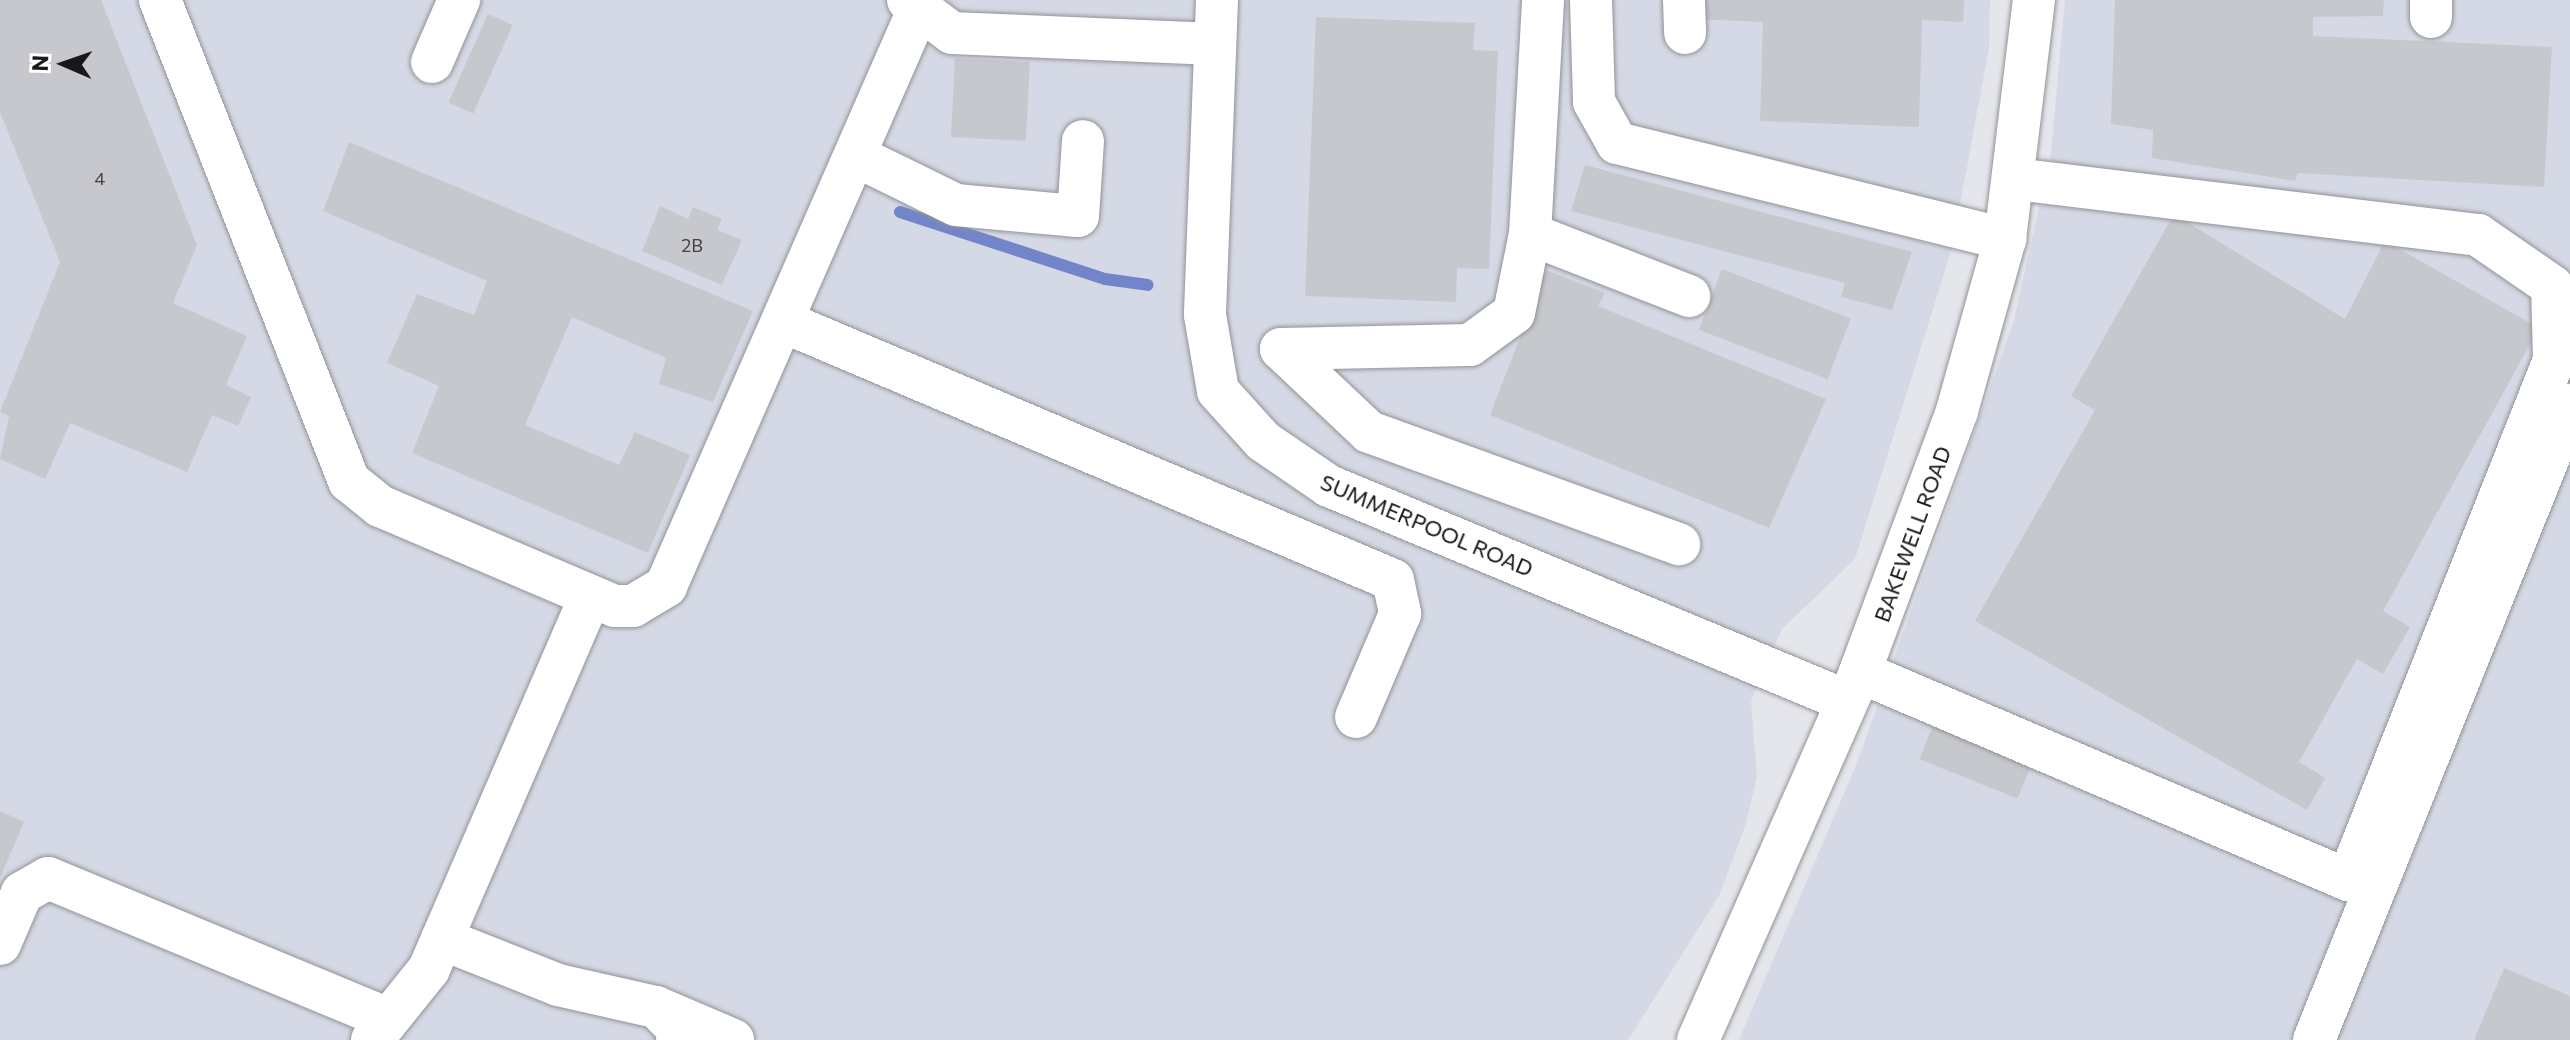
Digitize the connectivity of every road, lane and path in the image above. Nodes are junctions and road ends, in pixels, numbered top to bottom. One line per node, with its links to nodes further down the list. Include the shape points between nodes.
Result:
1 (160, 0): 19 (street, via 349,481 380,506)
2 (459, 0): 9 (street)
3 (1217, 0): 8 (street, SUMMERPOOL ROAD)
4 (1543, 0): 13 (street)
5 (1591, 0): 14 (street, via 1594,102 1617,143)
6 (2034, 0): 12 (street, BAKEWELL ROAD)
7 (914, 4): 8 (street, via 952,33); 11 (street)
8 (1215, 44): 20 (street, SUMMERPOOL ROAD, via 1205,315 1218,391 1263,441 1329,486)
9 (432, 62)
10 (1083, 141): 11 (street, via 1078,216 956,205)
11 (856, 156): 16 (street)
12 (2015, 179): 14 (street, BAKEWELL ROAD); 20 (street, SUMMERPOOL ROAD, via 2478,235 2552,286 2554,360 2348,880)
13 (1530, 234): 15 (street); 18 (street, via 1514,313 1470,345 1281,349 1369,432)
14 (2005, 239): 20 (street, BAKEWELL ROAD, via 1923,515)
15 (1689, 296)
16 (784, 322): 19 (street, via 666,586 633,606); 21 (street, via 1393,580 1400,614)
17 (2570, 405): 28 (street)
18 (1679, 544)
19 (590, 597): 22 (street)
20 (1852, 686): 27 (street, BAKEWELL ROAD)
21 (1356, 717)
22 (442, 939): 24 (street); 25 (street, via 429,969)
23 (0, 944): 25 (street, via 22,893 48,878)
24 (666, 1024): 26 (street)
25 (380, 1030)
26 (733, 1040)
27 (1698, 1040)
28 (2314, 1040)

